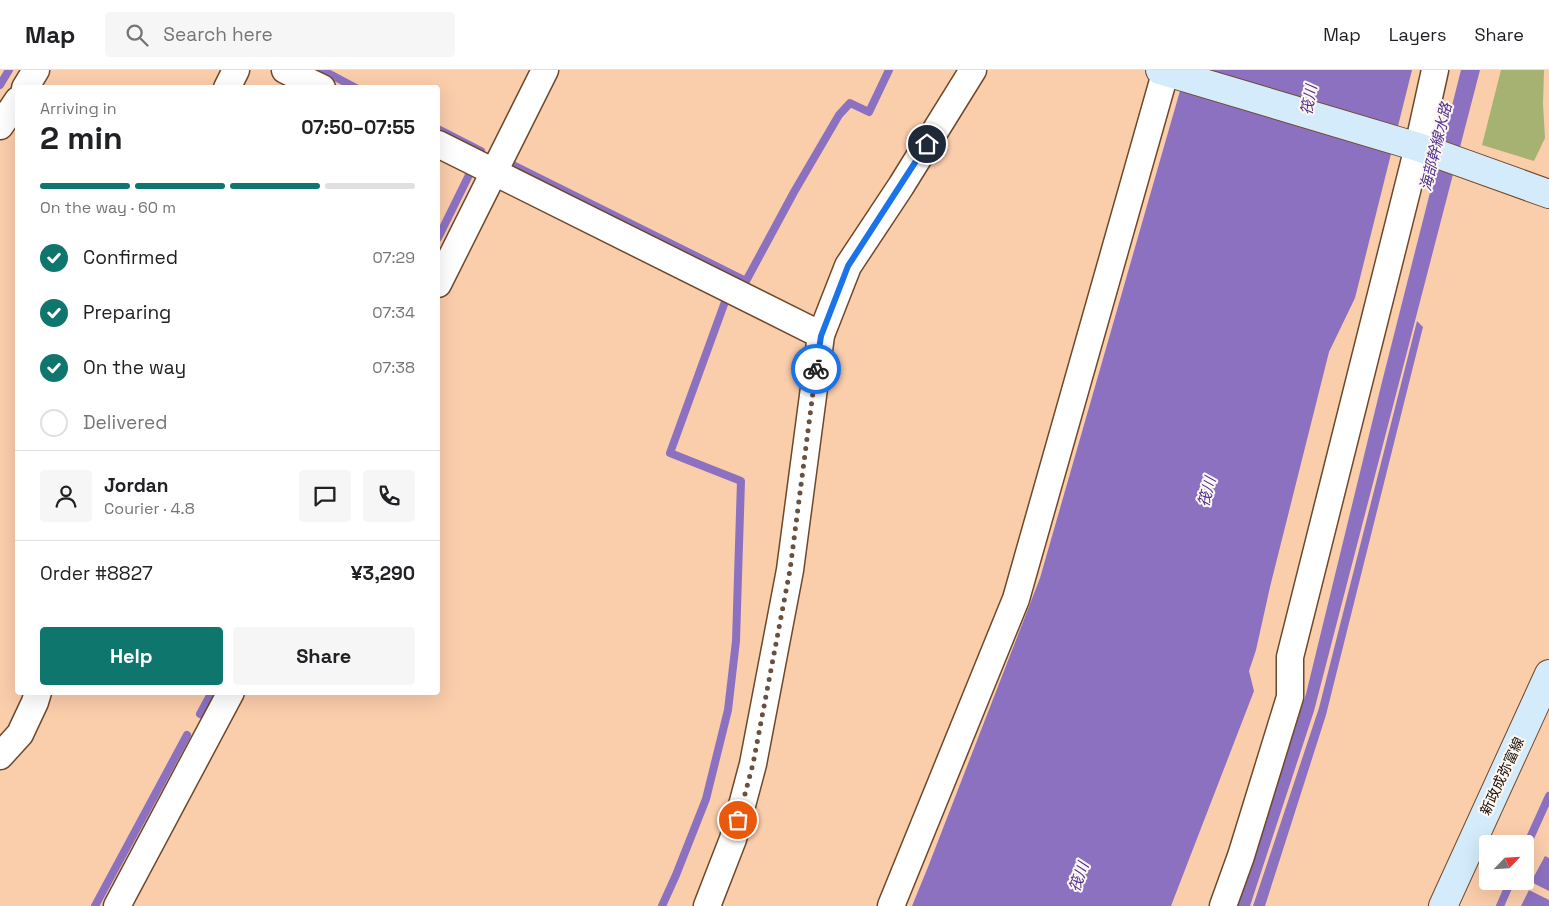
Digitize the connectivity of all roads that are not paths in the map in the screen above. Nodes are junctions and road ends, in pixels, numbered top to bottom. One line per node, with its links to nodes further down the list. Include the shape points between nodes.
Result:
1 (36, 70): 8 (street)
2 (236, 70): 9 (street)
3 (286, 70): 10 (street)
4 (545, 70): 15 (street)
5 (973, 70): 18 (street, via 848,266)
6 (1435, 70): 14 (street)
7 (1164, 71): 14 (street); 25 (street, via 1016,600)
8 (27, 85)
9 (229, 85)
10 (316, 85)
11 (15, 104): 12 (street)
12 (0, 126)
13 (440, 145): 15 (street)
14 (1425, 149): 16 (street); 26 (street, via 1290,657 1290,697)
15 (494, 171): 17 (street); 18 (street)
16 (1549, 194)
17 (440, 280)
18 (821, 336): 24 (street, via 790,570 753,764 733,839)
19 (1549, 674): 27 (street, 新政成弥富線)
20 (37, 695): 22 (street, via 20,734)
21 (229, 695): 23 (street)
22 (0, 756)
23 (117, 906)
24 (707, 906)
25 (891, 906)
26 (1223, 906)
27 (1443, 906)

